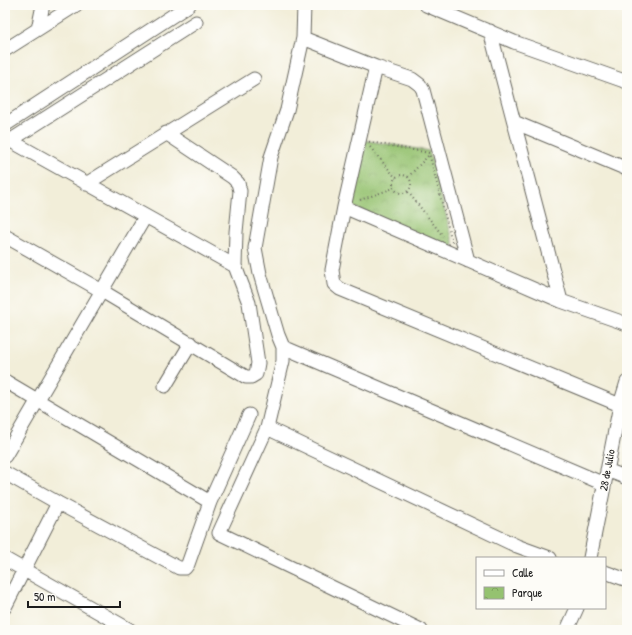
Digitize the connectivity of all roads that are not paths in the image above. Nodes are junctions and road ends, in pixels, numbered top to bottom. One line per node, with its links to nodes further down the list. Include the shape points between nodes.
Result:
1 (43, 5): 7 (street)
2 (76, 5): 7 (street)
3 (190, 5): 15 (street)
4 (304, 5): 9 (street)
5 (426, 5): 8 (street)
6 (196, 22): 17 (street)
7 (38, 29): 10 (street)
8 (490, 31): 13 (street); 14 (street)
9 (303, 38): 11 (street); 29 (street, via 287,110 271,157 255,248 260,274)
10 (5, 50)
11 (376, 67): 20 (street); 23 (street, via 412,79 423,90)
12 (254, 79): 16 (street)
13 (627, 82)
14 (514, 122): 18 (street); 26 (street)
15 (5, 125)
16 (166, 134): 19 (street); 24 (street, via 238,183 240,191)
17 (8, 143): 19 (street)
18 (627, 169)
19 (86, 184): 21 (street)
20 (347, 206): 23 (street); 34 (street, via 332,270 334,284 340,289)
21 (145, 217): 24 (street); 25 (street)
22 (6, 240): 25 (street)
23 (468, 261): 26 (street)
24 (235, 266): 28 (street, via 249,303 258,363 256,374 246,377)
25 (102, 291): 28 (street); 33 (street)
26 (561, 301): 27 (street)
27 (627, 324)
28 (190, 343): 32 (street)
29 (283, 347): 36 (street, via 283,361); 41 (street)
30 (5, 381): 33 (street)
31 (627, 382): 34 (street, 28 de Julio)
32 (165, 386)
33 (38, 400): 37 (street); 42 (street)
34 (620, 405): 38 (street, 28 de Julio)
35 (249, 415): 42 (street)
36 (267, 428): 44 (street, via 517,546); 53 (street, via 219,533)
37 (5, 456)
38 (607, 470): 40 (street); 41 (street, 28 de Julio)
39 (5, 473): 43 (street)
40 (627, 478)
41 (604, 484): 45 (street, 28 de Julio)
42 (210, 502): 43 (street, via 188,564 184,568 179,568)
43 (58, 503): 47 (street)
44 (547, 557)
45 (590, 557)
46 (5, 558): 47 (street)
47 (24, 569): 50 (street); 52 (street)
48 (606, 572): 49 (street)
49 (627, 580)
50 (5, 607)
51 (577, 609): 54 (street)
52 (130, 630)
53 (421, 630)
54 (567, 630)

